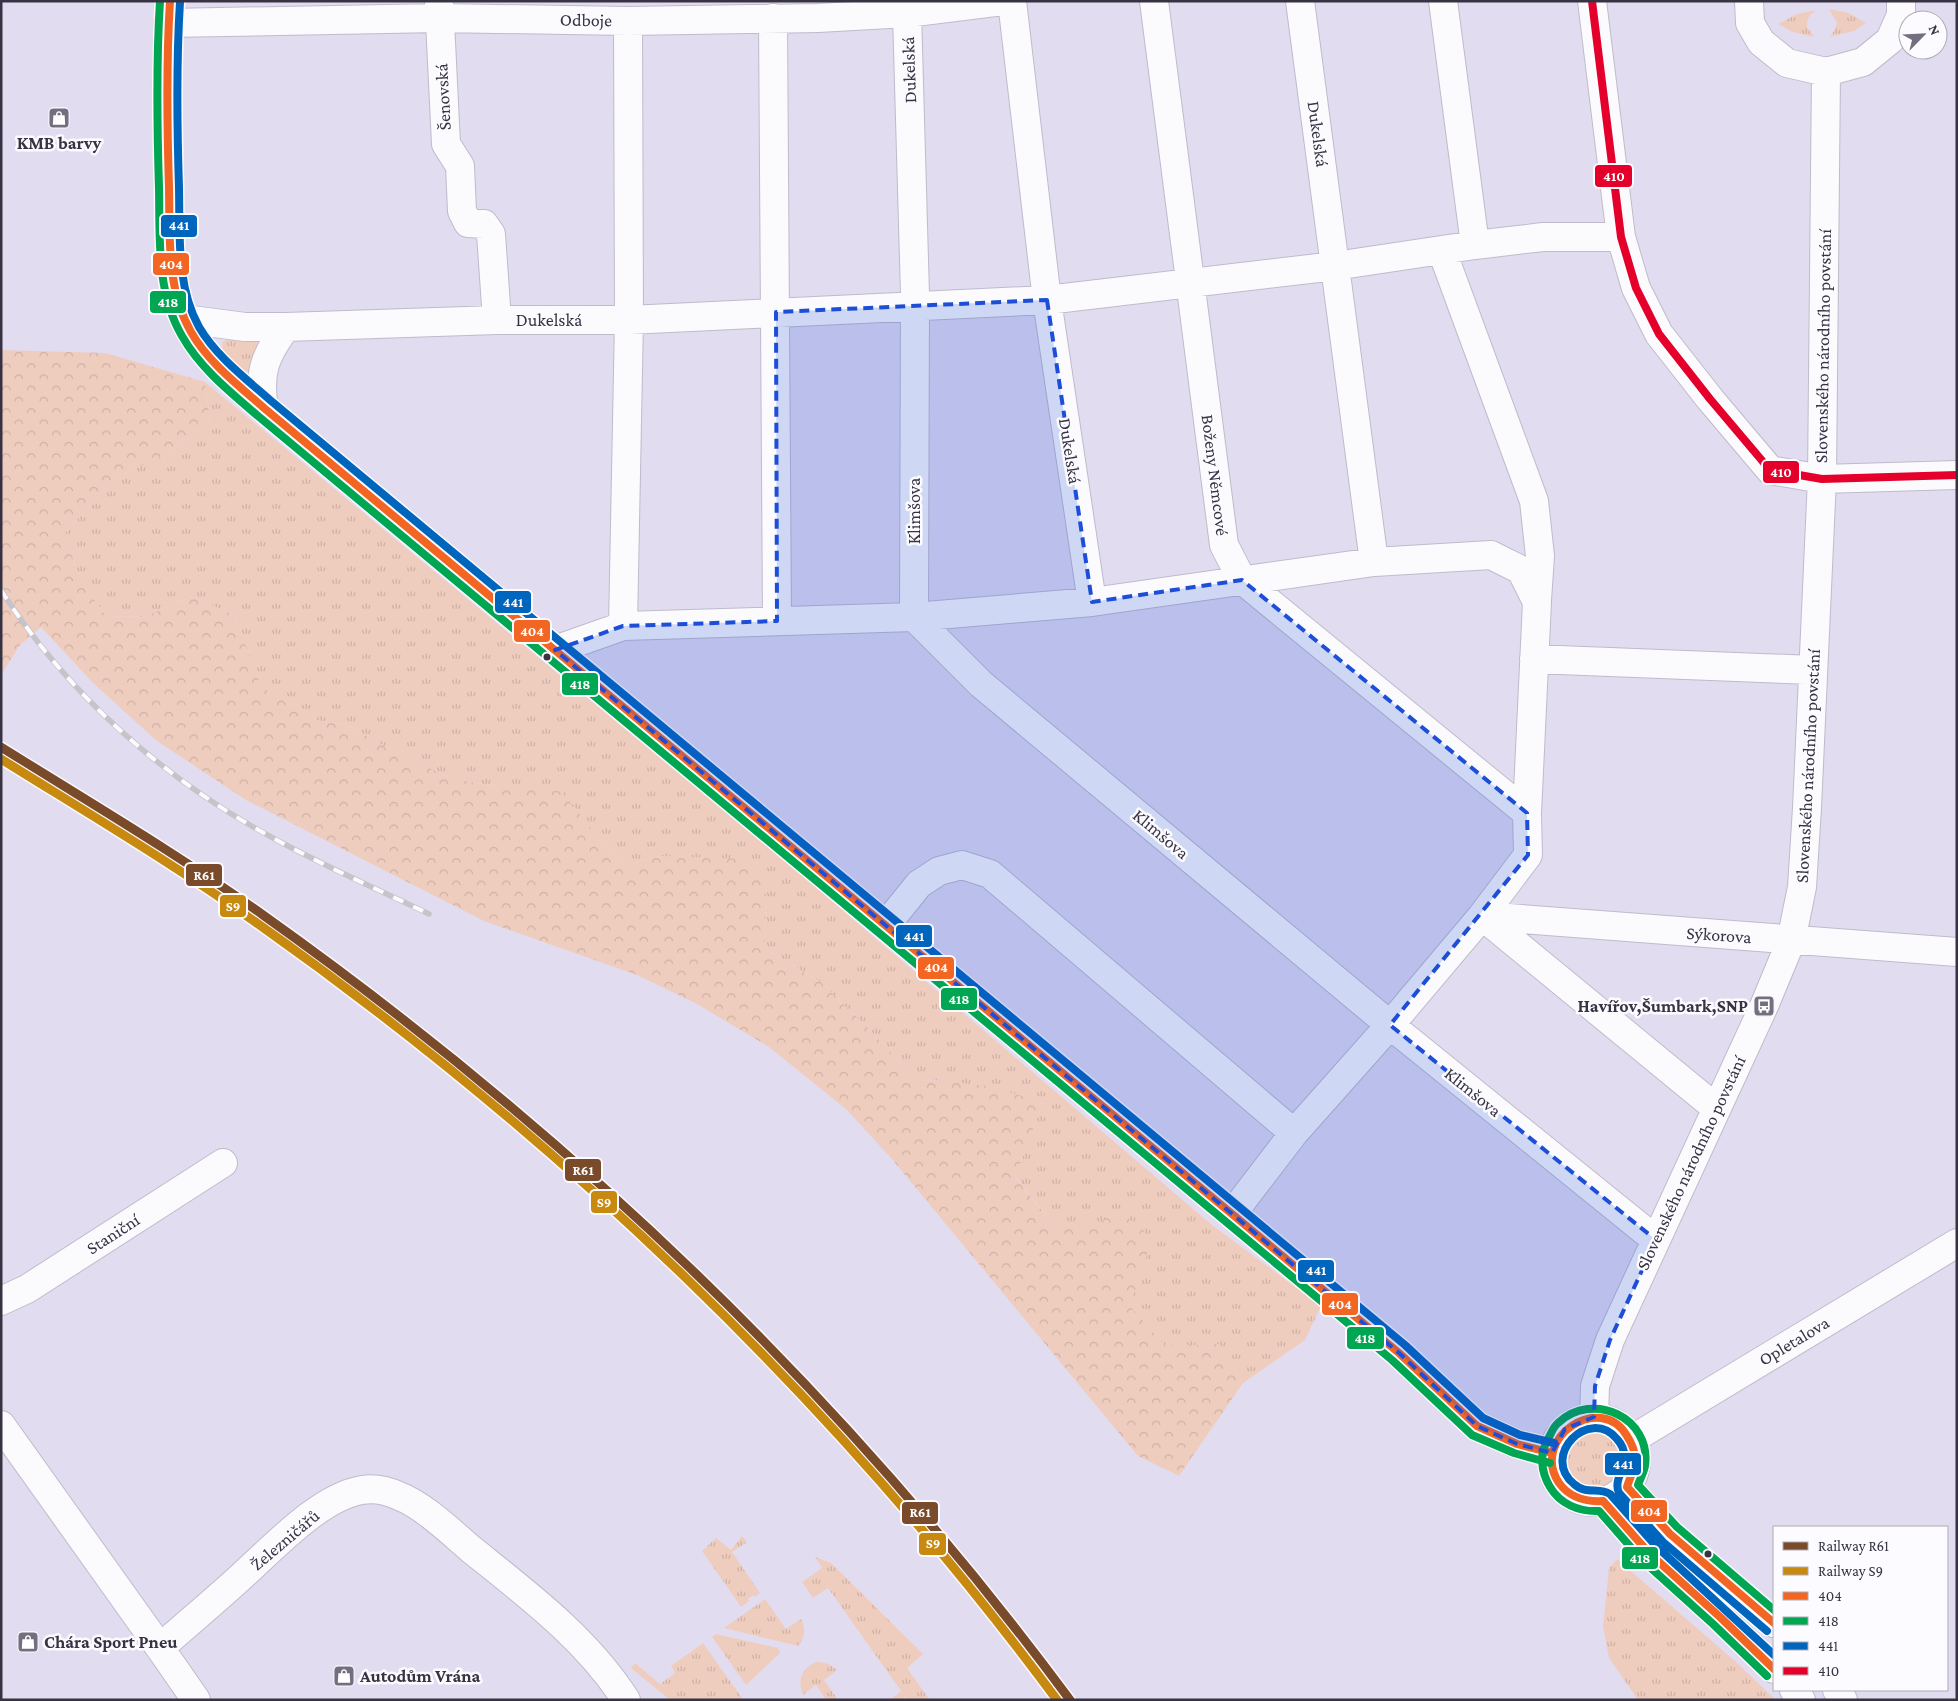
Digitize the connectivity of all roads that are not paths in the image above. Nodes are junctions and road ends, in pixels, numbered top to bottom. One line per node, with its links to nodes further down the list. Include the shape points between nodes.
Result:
1 (1003, 1): 12 (street, Odboje)
2 (1012, 1): 21 (street, Dukelská)
3 (1154, 1): 20 (street, Boženy Němcové)
4 (1300, 1): 19 (street, Dukelská)
5 (1442, 1): 17 (street)
6 (1592, 1): 16 (street)
7 (1898, 6): 15 (street, via 1890,40 1863,62)
8 (1754, 8): 15 (street, via 1761,42 1787,63)
9 (439, 10): 11 (street, Odboje); 14 (street, Odboje); 25 (street, Šenovská, via 446,144 460,166 462,211 468,222 484,224 491,234)
10 (818, 10): 12 (street, Odboje); 13 (street, Odboje)
11 (169, 12): 24 (street, via 171,264)
12 (907, 13): 22 (street, Dukelská)
13 (773, 18): 14 (street, Odboje); 23 (street)
14 (628, 21): 26 (street)
15 (1826, 72): 30 (street, Slovenského národního povstání)
16 (1621, 237): 17 (street, Dukelská, via 1543,237); 30 (street, via 1636,288 1660,334 1710,399 1770,470)
17 (1475, 245): 18 (street, Dukelská)
18 (1442, 251): 19 (street, Dukelská); 34 (street, via 1534,501 1540,556)
19 (1335, 266): 20 (street, Dukelská); 31 (street, Dukelská)
20 (1190, 283): 21 (street, Dukelská); 32 (street, Boženy Němcové, via 1224,545)
21 (1047, 300): 22 (street, Dukelská); 33 (street, Dukelská)
22 (915, 306): 23 (street, Dukelská); 35 (street, Klimšova)
23 (776, 312): 26 (street, Dukelská); 36 (street)
24 (184, 319): 27 (street, Dukelská, via 245,327); 28 (street, via 216,364)
25 (497, 320): 26 (street, Dukelská); 27 (street, Dukelská)
26 (629, 320): 37 (street)
27 (286, 327): 28 (street, via 267,357 262,375)
28 (264, 408): 38 (street)
29 (1957, 476): 30 (street)
30 (1822, 479): 40 (street, Slovenského národního povstání)
31 (1374, 562): 32 (street); 34 (street, via 1492,555 1521,570)
32 (1242, 580): 33 (street); 41 (street, Boženy Němcové)
33 (1092, 602): 35 (street)
34 (1537, 602): 39 (street)
35 (914, 616): 36 (street); 46 (street, Klimšova, via 981,684)
36 (777, 621): 37 (street)
37 (623, 626): 38 (street)
38 (555, 650): 43 (street)
39 (1534, 659): 40 (street); 41 (street)
40 (1814, 670): 44 (street, Slovenského národního povstání, via 1802,887)
41 (1527, 813): 42 (street, via 1528,855)
42 (1482, 916): 44 (street, Sýkorova); 46 (street); 47 (street)
43 (886, 925): 48 (street, via 920,884 939,871 962,865 990,874); 50 (street)
44 (1791, 941): 45 (street, Sýkorova); 47 (street, Slovenského národního povstání)
45 (1957, 952)
46 (1390, 1025): 48 (street); 51 (street, Klimšova)
47 (1716, 1108): 51 (street, Slovenského národního povstání)
48 (1294, 1133): 50 (street)
49 (223, 1163): 53 (street, Staniční, via 27,1289)
50 (1232, 1214): 57 (street, via 1400,1353 1477,1426 1517,1444)
51 (1656, 1240): 54 (street, Slovenského národního povstání, via 1610,1340 1595,1386)
52 (1957, 1243): 56 (street, Opletalova)
53 (1, 1301)
54 (1594, 1417): 56 (street, via 1618,1425); 57 (street, via 1565,1428)
55 (1, 1425): 61 (street)
56 (1631, 1440): 58 (street, via 1636,1461 1634,1474)
57 (1552, 1453): 59 (street, via 1556,1479 1564,1490 1584,1501)
58 (1627, 1486): 59 (street, via 1616,1496); 60 (street, via 1670,1534)
59 (1603, 1501): 62 (street, via 1649,1553)
60 (1773, 1621)
61 (160, 1648): 63 (street); 64 (street, Železničářů, via 303,1521 342,1497 361,1490 376,1490 400,1496 428,1513 545,1608 580,1642)
62 (1773, 1668)
63 (196, 1700)
64 (626, 1700)

